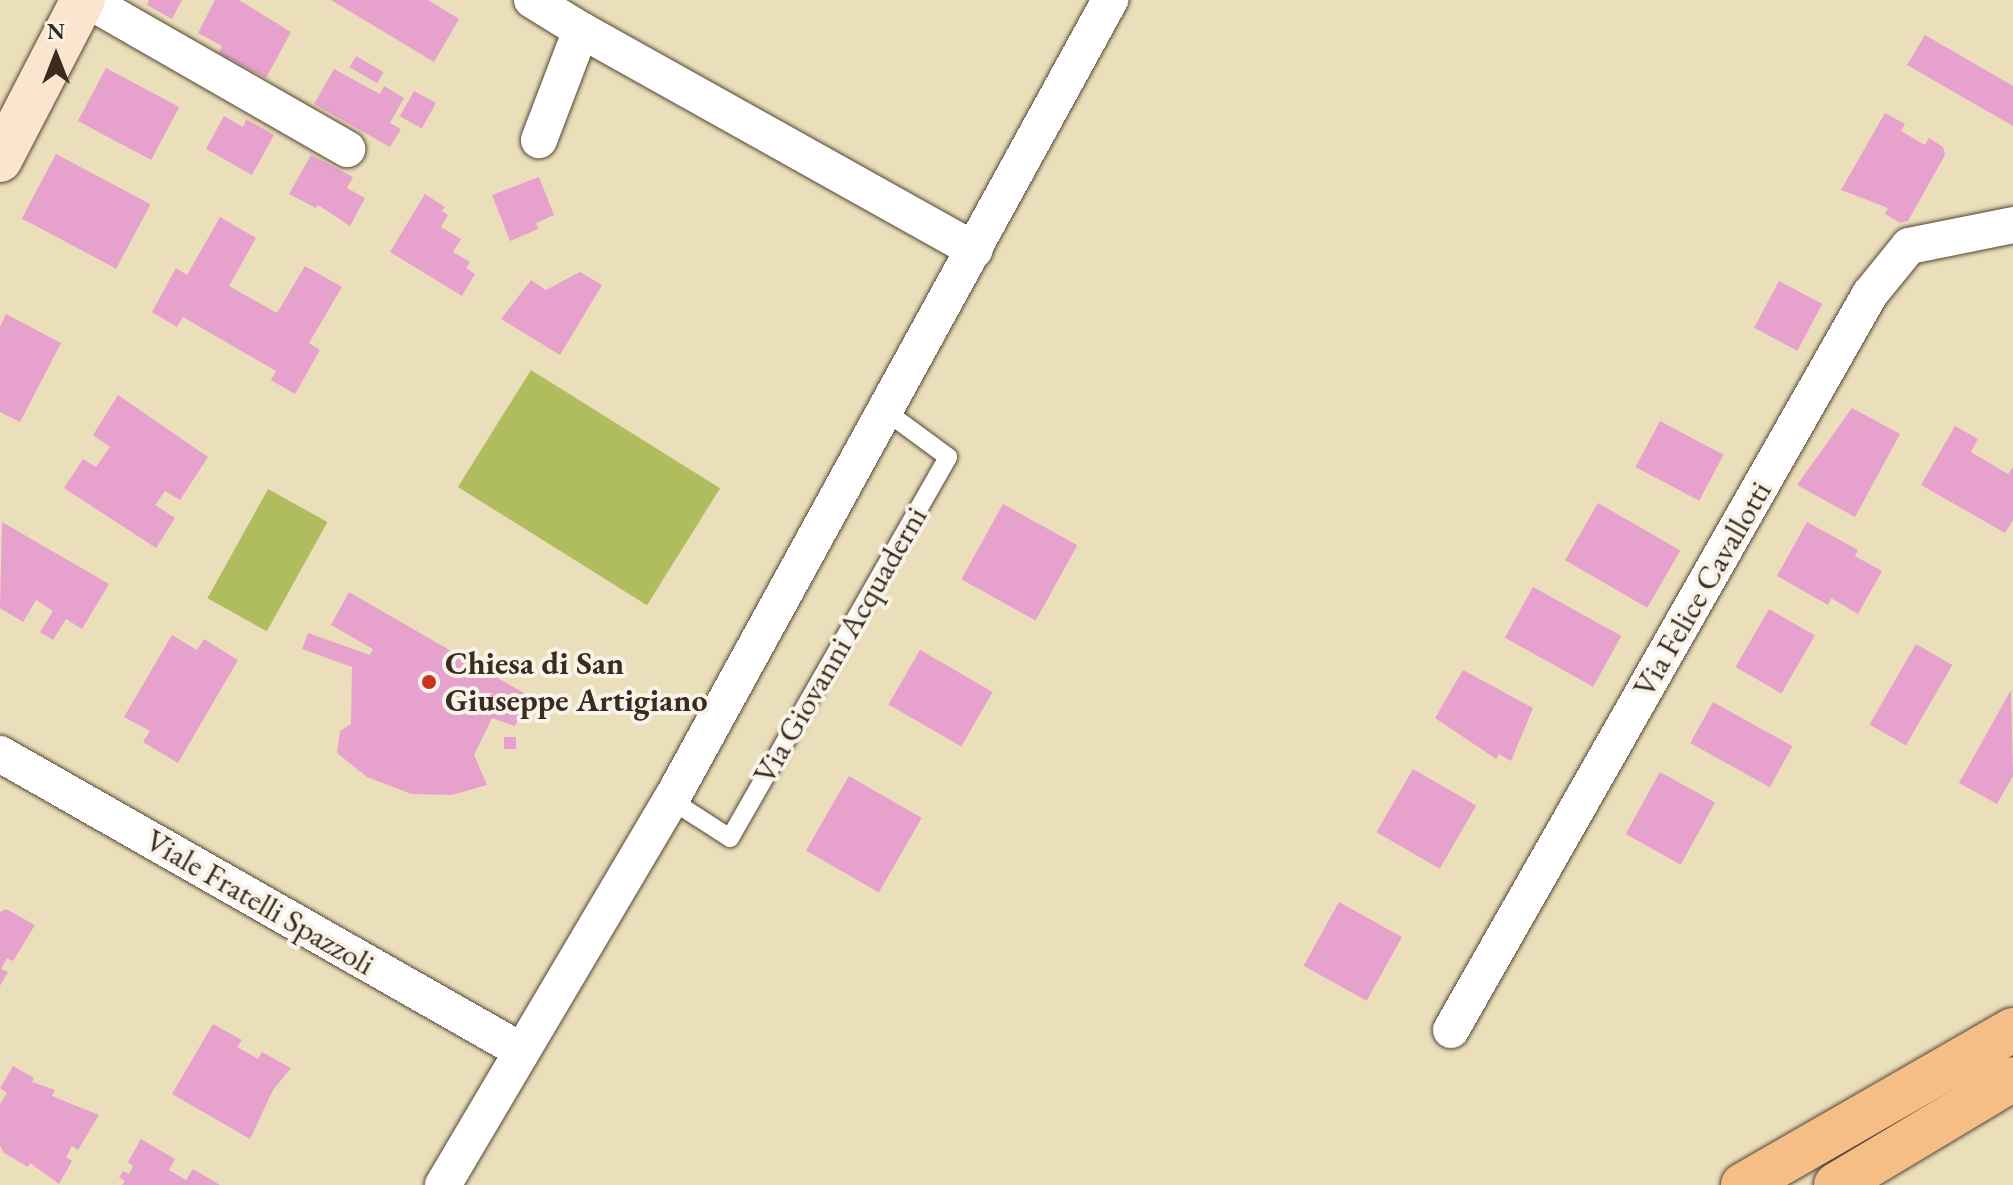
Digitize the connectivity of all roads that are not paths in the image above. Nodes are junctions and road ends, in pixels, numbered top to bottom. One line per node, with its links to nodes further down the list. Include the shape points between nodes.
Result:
1 (85, 0): 6 (street); 7 (street)
2 (532, 0): 4 (street)
3 (1110, 0): 9 (street)
4 (581, 30): 5 (street); 9 (street)
5 (539, 140)
6 (347, 149)
7 (0, 160)
8 (2013, 225): 13 (street, Via Felice Cavallotti, via 1909,246 1870,294)
9 (975, 250): 10 (street)
10 (887, 412): 12 (street); 12 (lane, Via Giovanni Acquaderni, via 948,457 730,838)
11 (0, 754): 15 (street, Viale Fratelli Spazzoli)
12 (671, 800): 15 (street)
13 (1451, 1030)
14 (2013, 1030): 18 (highway)
15 (520, 1050): 17 (street)
16 (2013, 1079): 19 (highway)
17 (443, 1185)
18 (1743, 1185)
19 (1836, 1185)

